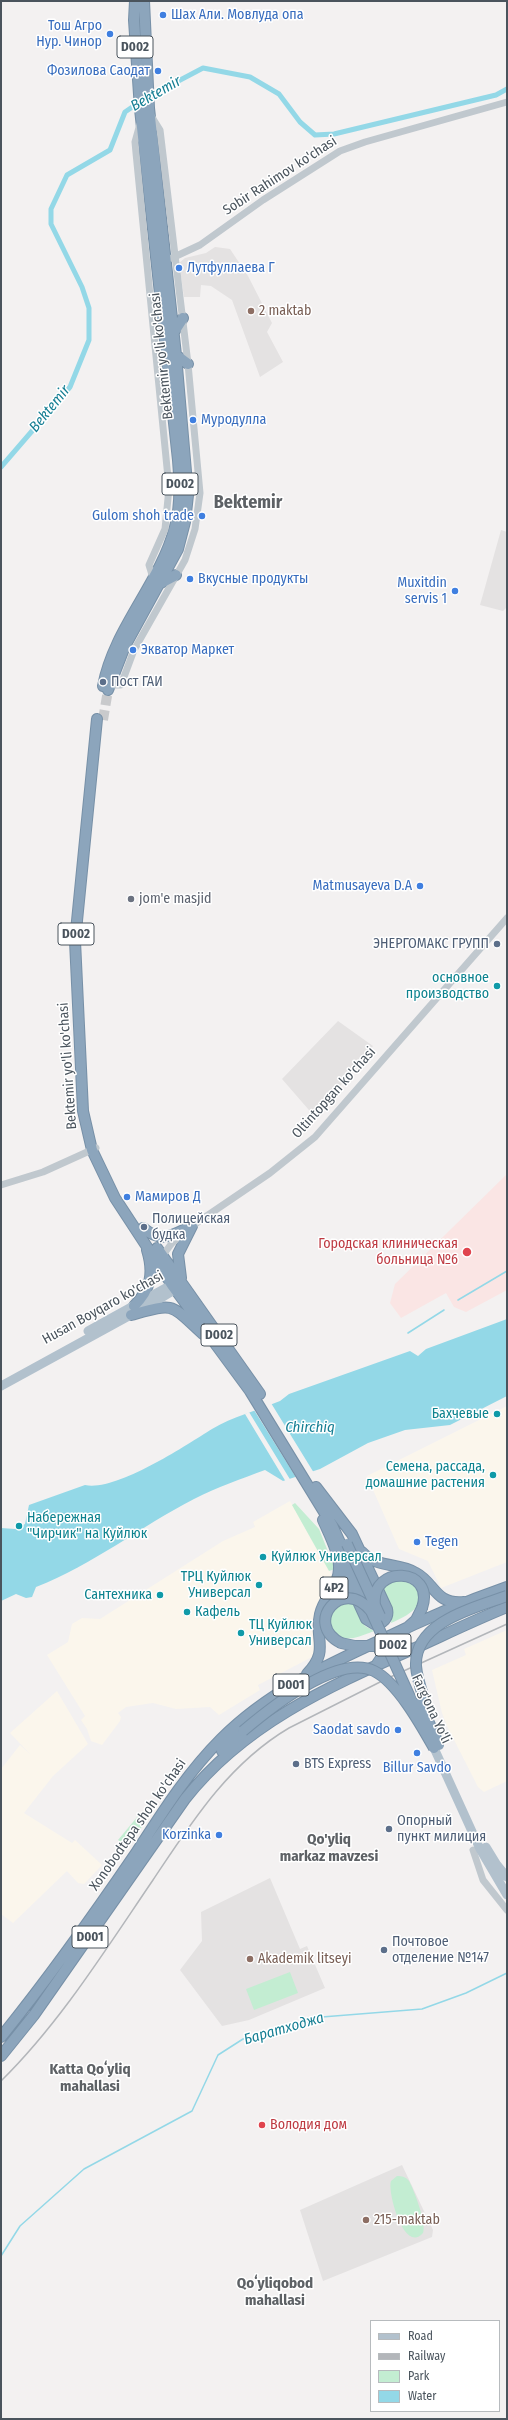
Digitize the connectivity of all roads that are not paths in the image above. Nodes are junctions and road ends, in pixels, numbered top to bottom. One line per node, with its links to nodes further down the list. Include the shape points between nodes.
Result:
1 (135, 1): 3 (highway, Bektemir yo'li ko'chasi / D002, via 134,20)
2 (144, 1): 3 (highway, Bektemir yo'li ko'chasi / D002)
3 (143, 92): 5 (highway, Bektemir yo'li ko'chasi / D002)
4 (507, 102): 6 (street, Sobir Rahimov ko'chasi, via 340,151 200,245)
5 (146, 110): 6 (highway, Bektemir yo'li ko'chasi / D002); 6 (highway, Bektemir yo'li ko'chasi / D002, via 141,121); 6 (street, Bektemir yo'li ko'chasi, via 158,126 162,149)
6 (162, 260): 7 (street, Bektemir yo'li ko'chasi); 8 (highway, Bektemir yo'li ko'chasi / D002); 12 (highway, Bektemir yo'li ko'chasi / D002, via 180,488 176,526)
7 (183, 318): 8 (highway); 10 (street, Bektemir yo'li ko'chasi)
8 (174, 332): 9 (highway, Bektemir yo'li ko'chasi / D002)
9 (176, 355): 10 (highway); 12 (highway, Bektemir yo'li ko'chasi / D002, via 187,466 187,510 178,549)
10 (188, 364): 11 (street, Bektemir yo'li ko'chasi, via 200,493 193,539)
11 (176, 576): 12 (highway); 13 (street, Bektemir yo'li ko'chasi, via 134,650 121,685)
12 (156, 581): 13 (highway, Bektemir yo'li ko'chasi / D002)
13 (107, 688)
14 (100, 720): 16 (highway, Bektemir yo'li ko'chasi / D002, via 80,942 88,1109)
15 (507, 918): 18 (street, Oltintopgan ko'chasi, via 315,1137 270,1173)
16 (94, 1149): 17 (street, via 43,1172); 19 (highway, Bektemir yo'li ko'chasi / D002, via 118,1194); 20 (highway, Bektemir yo'li ko'chasi / D002, via 115,1198)
17 (1, 1184)
18 (192, 1226): 19 (highway, via 161,1238 155,1237); 21 (street, Oltintopgan ko'chasi, via 172,1243); 22 (highway, via 178,1254)
19 (143, 1228): 21 (highway, Bektemir yo'li ko'chasi / D002)
20 (144, 1241): 21 (highway, Bektemir yo'li ko'chasi / D002); 23 (highway, via 150,1260 151,1278 147,1290)
21 (160, 1258): 22 (highway, Bektemir yo'li ko'chasi / D002)
22 (177, 1285): 23 (main road, Husan Boyqaro ko'chasi); 24 (highway, Bektemir yo'li ko'chasi / D002); 27 (highway, Bektemir yo'li ko'chasi / D002)
23 (132, 1311): 24 (highway, via 162,1306 173,1308); 25 (main road, Husan Boyqaro ko'chasi); 26 (main road, Husan Boyqaro ko'chasi)
24 (220, 1349): 27 (highway, Bektemir yo'li ko'chasi / D002)
25 (1, 1381)
26 (1, 1386)
27 (253, 1389): 28 (highway, Bektemir yo'li ko'chasi / D002)
28 (313, 1489): 29 (highway, via 344,1520); 30 (highway, 4P2); 35 (highway, Farg'ona Yo'li / D002, bridge, via 344,1546)
29 (358, 1546): 30 (highway, via 387,1609 387,1617 382,1622 372,1623 366,1618); 33 (highway, via 376,1563 417,1573 444,1599 460,1602)
30 (338, 1558): 40 (highway, 4P2, via 337,1583 320,1614 320,1654 314,1666)
31 (507, 1587): 33 (highway, Xonobodtepa shoh ko'chasi / D001)
32 (507, 1596): 41 (highway, bridge, via 439,1625 429,1632 422,1643 417,1656 417,1672)
33 (473, 1599): 36 (highway, Xonobodtepa shoh ko'chasi / D001)
34 (507, 1607): 38 (highway, Xonobodtepa shoh ko'chasi / D001)
35 (374, 1610): 36 (highway, bridge, via 379,1586 388,1578 399,1575 412,1578 420,1584 424,1596 416,1620); 37 (highway, bridge, via 362,1602 349,1598 339,1600 330,1607 325,1618 331,1636 341,1643); 41 (highway, Farg'ona Yo'li / D002, bridge)
36 (404, 1629): 37 (highway, Xonobodtepa shoh ko'chasi / D001); 38 (highway, via 399,1635 399,1643 405,1648)
37 (369, 1645): 39 (highway, via 377,1646 382,1651 382,1658); 40 (highway, Xonobodtepa shoh ko'chasi / D001)
38 (412, 1649): 39 (highway, Xonobodtepa shoh ko'chasi / D001)
39 (377, 1664): 42 (highway, Xonobodtepa shoh ko'chasi / D001, via 279,1715 252,1733)
40 (299, 1680): 47 (highway, Xonobodtepa shoh ko'chasi / D001, via 236,1725 198,1764 176,1792 90,1919)
41 (436, 1746): 42 (highway, bridge, via 387,1681 373,1670 359,1666 342,1669 275,1706 223,1750); 44 (main road, Farg'ona Yo'li, via 487,1849); 45 (main road, Farg'ona Yo'li, via 480,1848)
42 (205, 1775): 48 (highway, Xonobodtepa shoh ko'chasi / D001, via 174,1814 34,2015)
43 (473, 1850): 46 (street, via 483,1880)
44 (507, 1877)
45 (507, 1895)
46 (507, 1910)
47 (1, 2037)
48 (1, 2056)

